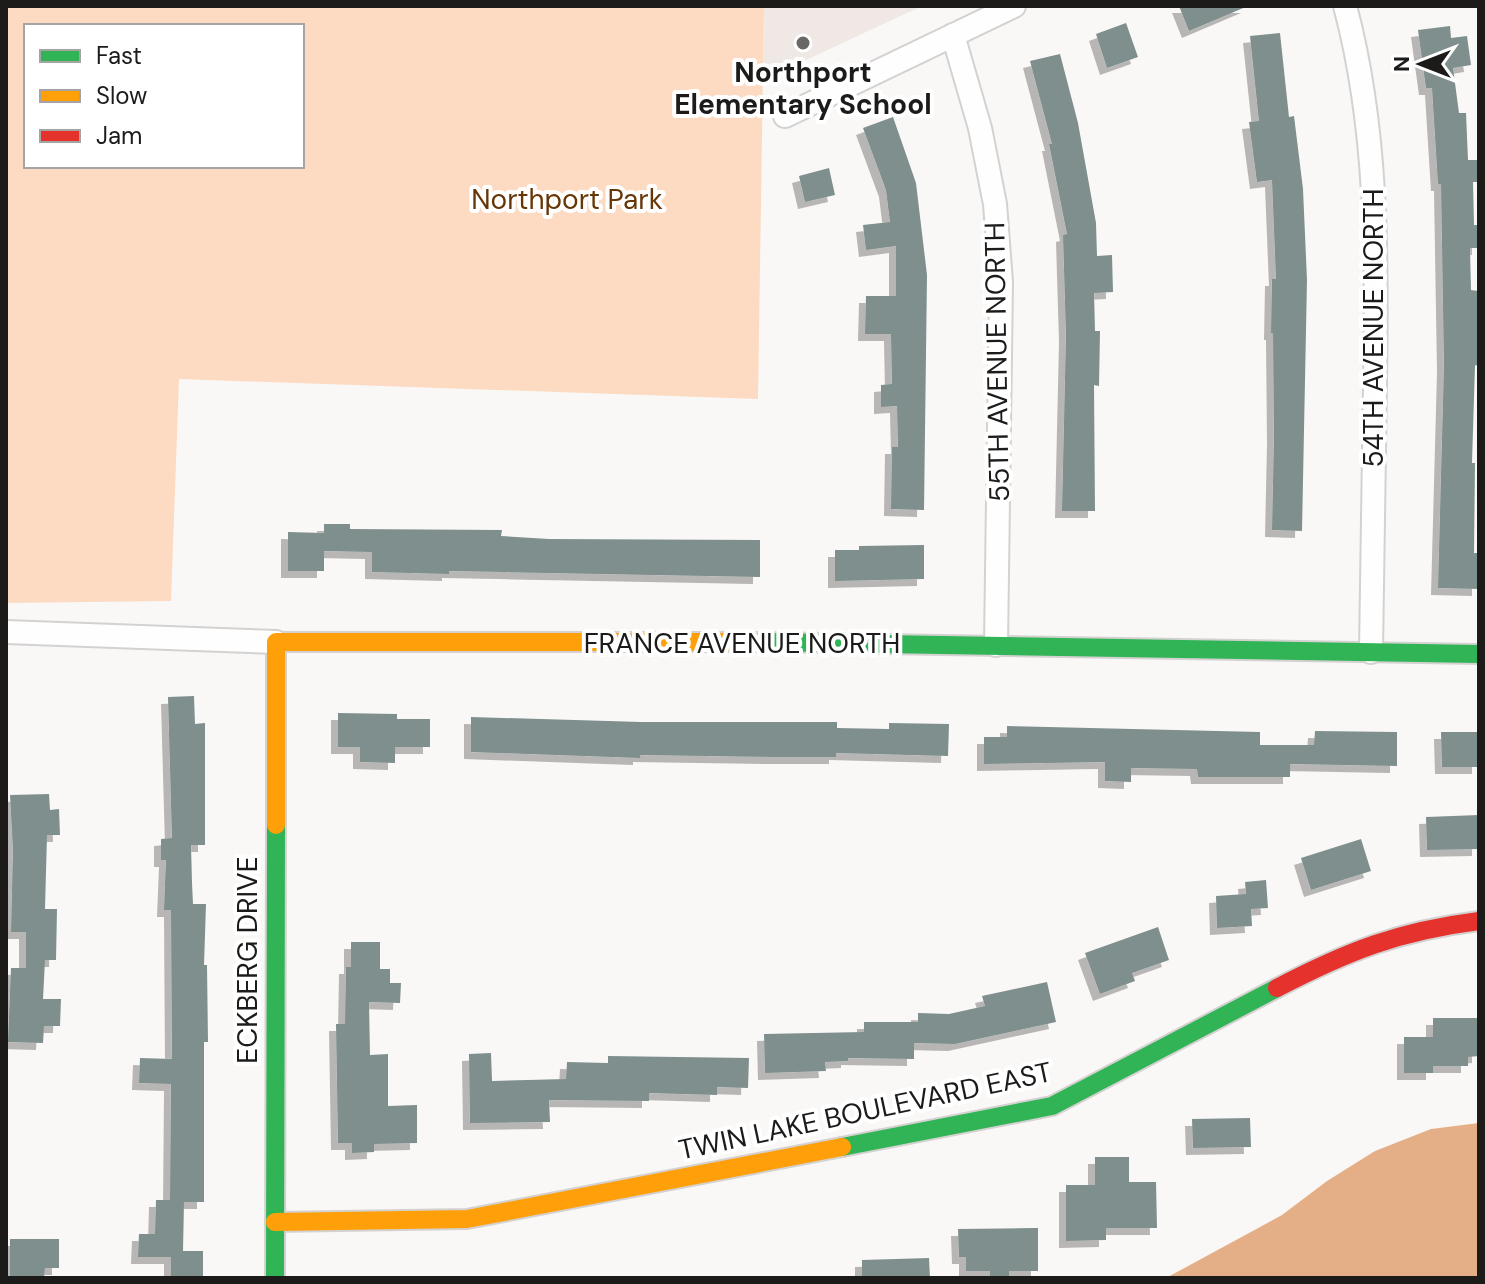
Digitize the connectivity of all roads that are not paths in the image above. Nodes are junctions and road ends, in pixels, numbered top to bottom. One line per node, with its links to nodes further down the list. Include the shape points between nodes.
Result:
1 (1014, 6): 3 (street)
2 (1345, 6): 8 (street, 54TH AVENUE NORTH, via 1365,106 1375,212)
3 (953, 35): 4 (street); 7 (street, 55TH AVENUE NORTH, via 995,204 1001,282)
4 (785, 116)
5 (6, 632): 6 (street, FRANCE AVENUE NORTH)
6 (276, 642): 7 (street, FRANCE AVENUE NORTH); 11 (street, ECKBERG DRIVE)
7 (996, 645): 8 (street, FRANCE AVENUE NORTH)
8 (1371, 652): 9 (street, FRANCE AVENUE NORTH)
9 (1479, 654)
10 (1479, 921): 11 (street, TWIN LAKE BOULEVARD EAST, via 1385,939 1334,958 1052,1106 467,1219)
11 (275, 1222): 12 (street, ECKBERG DRIVE)
12 (275, 1278)

